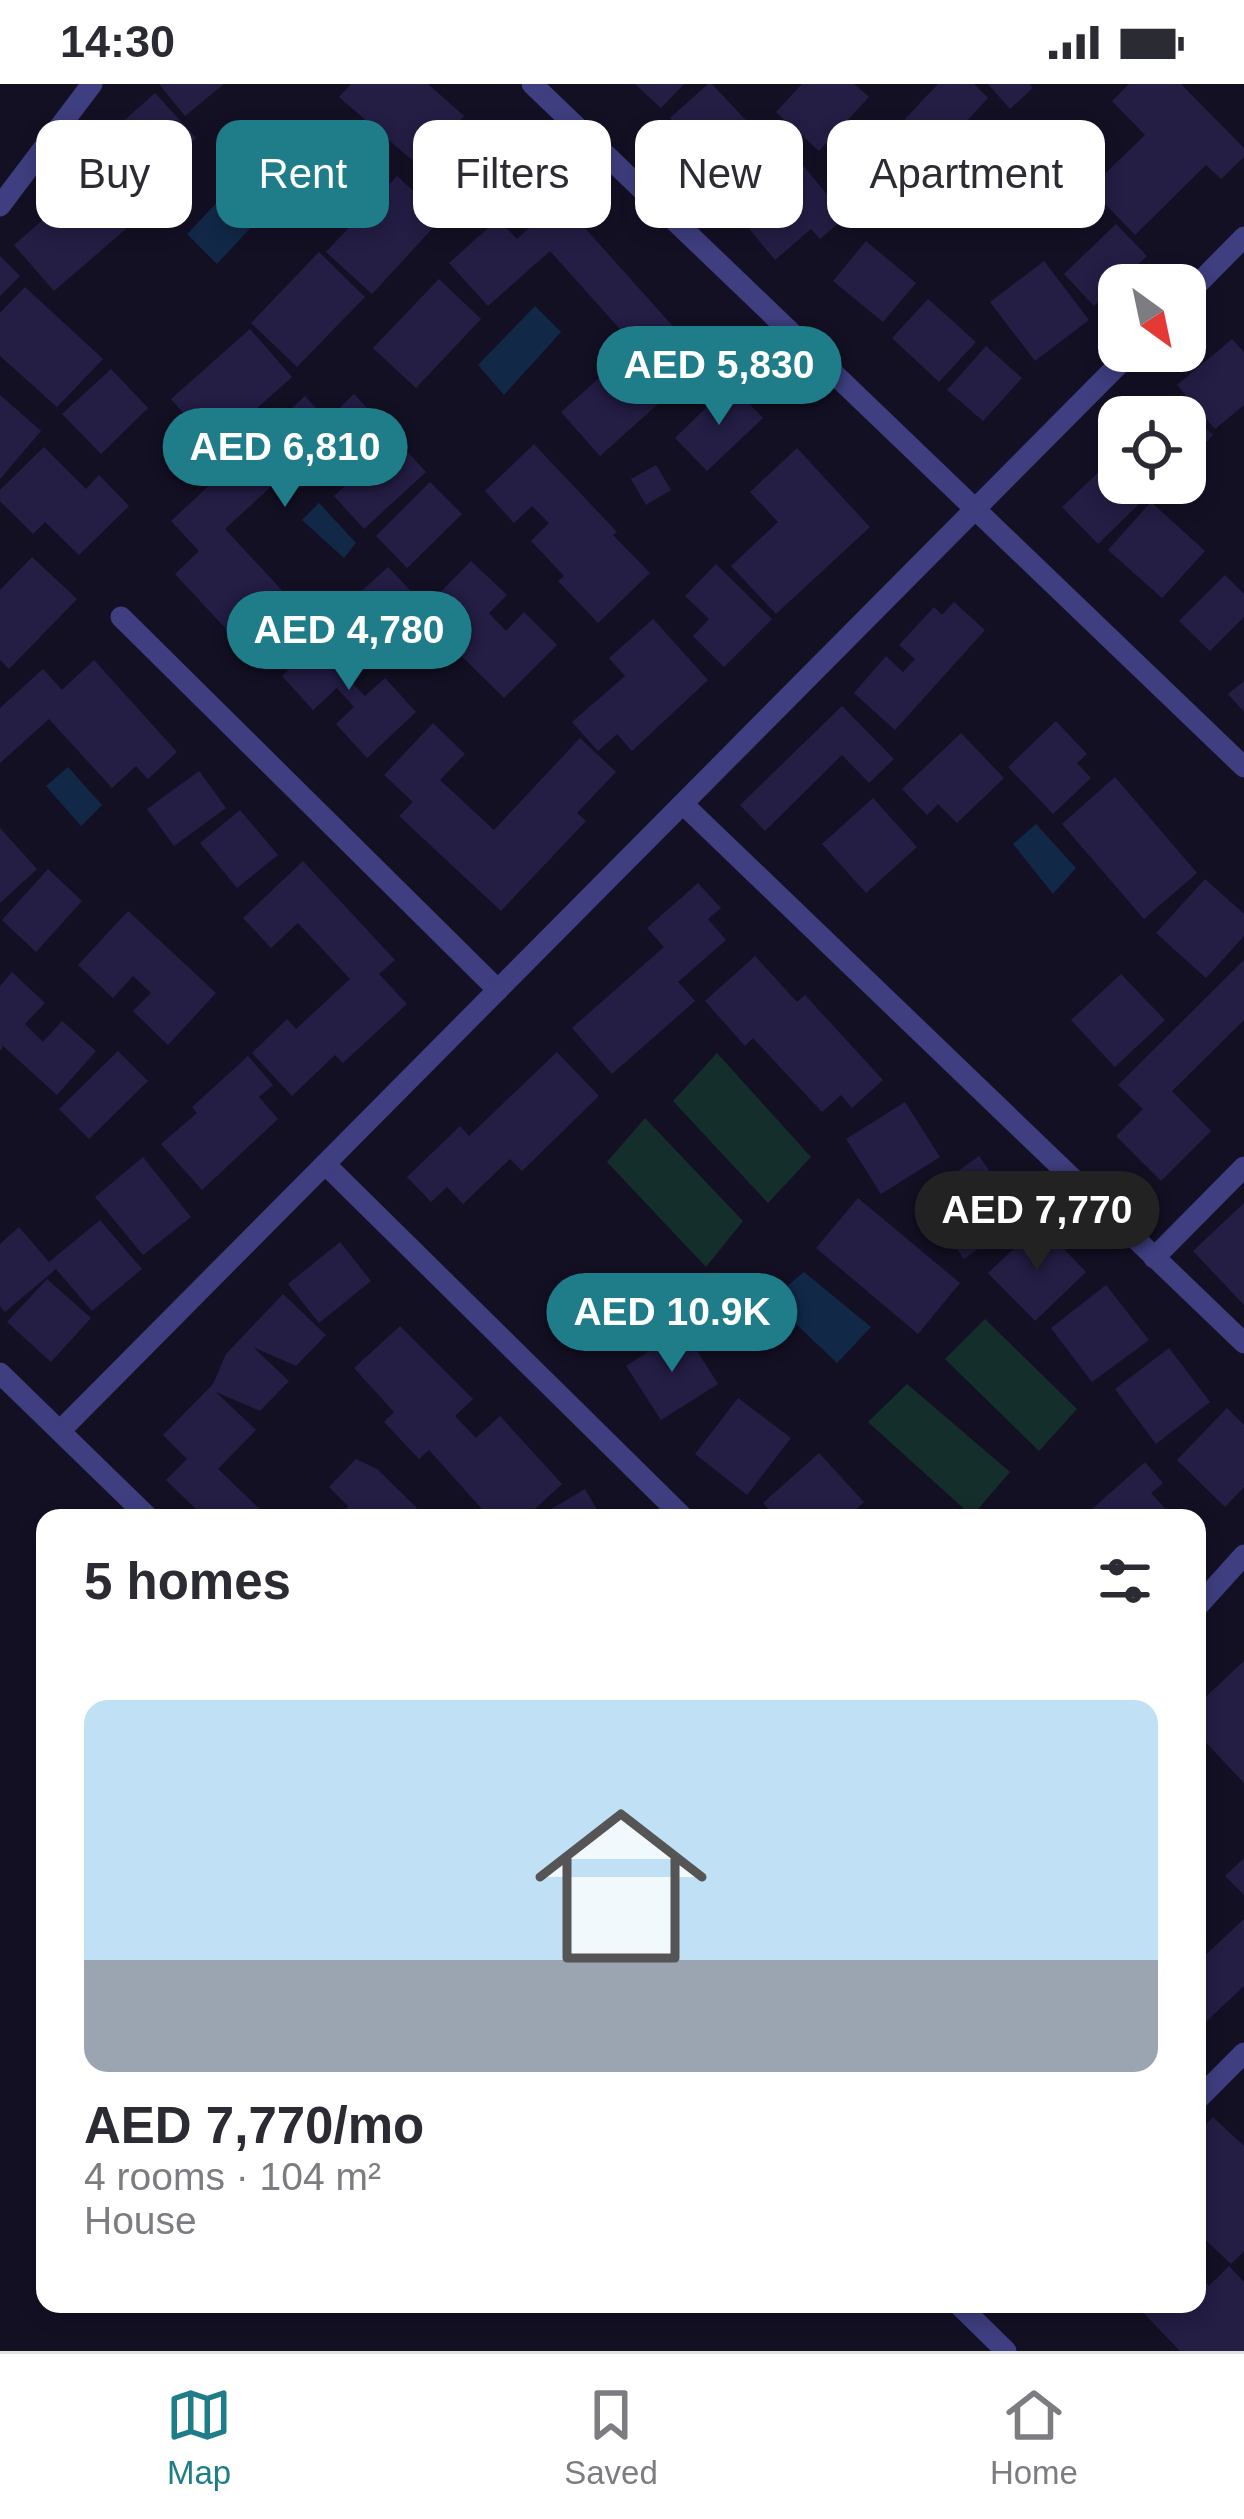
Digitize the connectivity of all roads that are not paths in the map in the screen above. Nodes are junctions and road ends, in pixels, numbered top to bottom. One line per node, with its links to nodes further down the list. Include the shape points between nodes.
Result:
1 (92, 84): 3 (lane)
2 (532, 84): 7 (lane)
3 (0, 206)
4 (1244, 237): 5 (lane)
5 (1206, 276)
6 (1111, 372): 7 (lane)
7 (976, 510): 9 (lane); 10 (lane)
8 (121, 617): 11 (lane)
9 (1244, 766)
10 (683, 804): 11 (lane); 14 (lane)
11 (498, 991): 12 (lane)
12 (325, 1164): 17 (lane); 19 (lane)
13 (1244, 1167): 14 (lane)
14 (1154, 1258): 15 (lane)
15 (1244, 1343)
16 (0, 1373): 17 (lane)
17 (59, 1431): 18 (lane)
18 (140, 1509)
19 (675, 1509)
20 (1242, 1563): 21 (lane)
21 (1206, 1598)
22 (1244, 2053): 23 (lane)
23 (1206, 2091)
24 (967, 2313): 26 (lane)
25 (983, 2313): 26 (lane)
26 (975, 2321): 27 (lane)
27 (1006, 2351)

